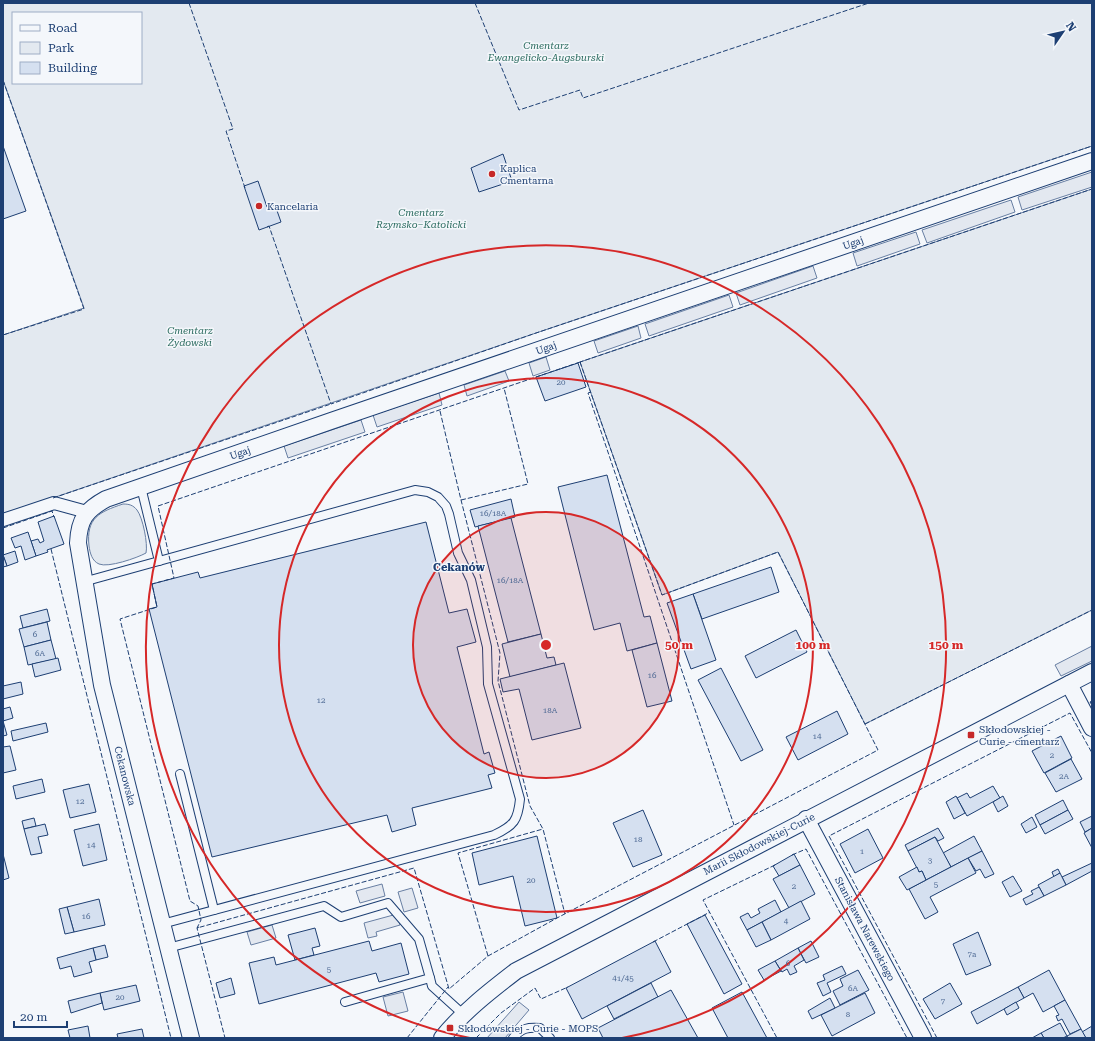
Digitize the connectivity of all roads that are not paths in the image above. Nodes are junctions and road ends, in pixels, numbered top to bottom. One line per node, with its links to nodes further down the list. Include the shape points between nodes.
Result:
1 (1092, 161): 2 (street, Ugaj)
2 (141, 487): 3 (street, Ugaj, via 106,500); 5 (lane)
3 (87, 512): 4 (street, via 54,503); 6 (street, Cekanowska, via 80,527 78,543)
4 (3, 520)
5 (159, 561): 6 (lane); 12 (lane, via 415,490 428,492 438,498 446,506 458,553 471,580 487,647 488,684 520,799 514,822 494,835)
6 (83, 582): 13 (street, Cekanowska, via 102,685)
7 (1092, 672): 8 (street, Marii Skłodowskiej-Curie)
8 (1069, 684): 9 (street); 11 (street, Marii Skłodowskiej-Curie)
9 (1092, 728)
10 (180, 774): 12 (lane)
11 (806, 819): 17 (street, Marii Skłodowskiej-Curie, via 516,972 486,993); 22 (street, Stanisława Narewskiego)
12 (214, 910): 13 (lane)
13 (162, 924): 14 (street, Cekanowska)
14 (168, 948): 15 (lane, via 324,906 341,917 388,903 419,939); 18 (street, Cekanowska)
15 (430, 978): 16 (lane); 17 (lane, via 432,986)
16 (345, 1002)
17 (464, 1015): 19 (street, Marii Skłodowskiej-Curie)
18 (191, 1038)
19 (442, 1038)
20 (513, 1038): 21 (lane, via 520,1030 530,1027 540,1028)
21 (550, 1038)
22 (924, 1038)

